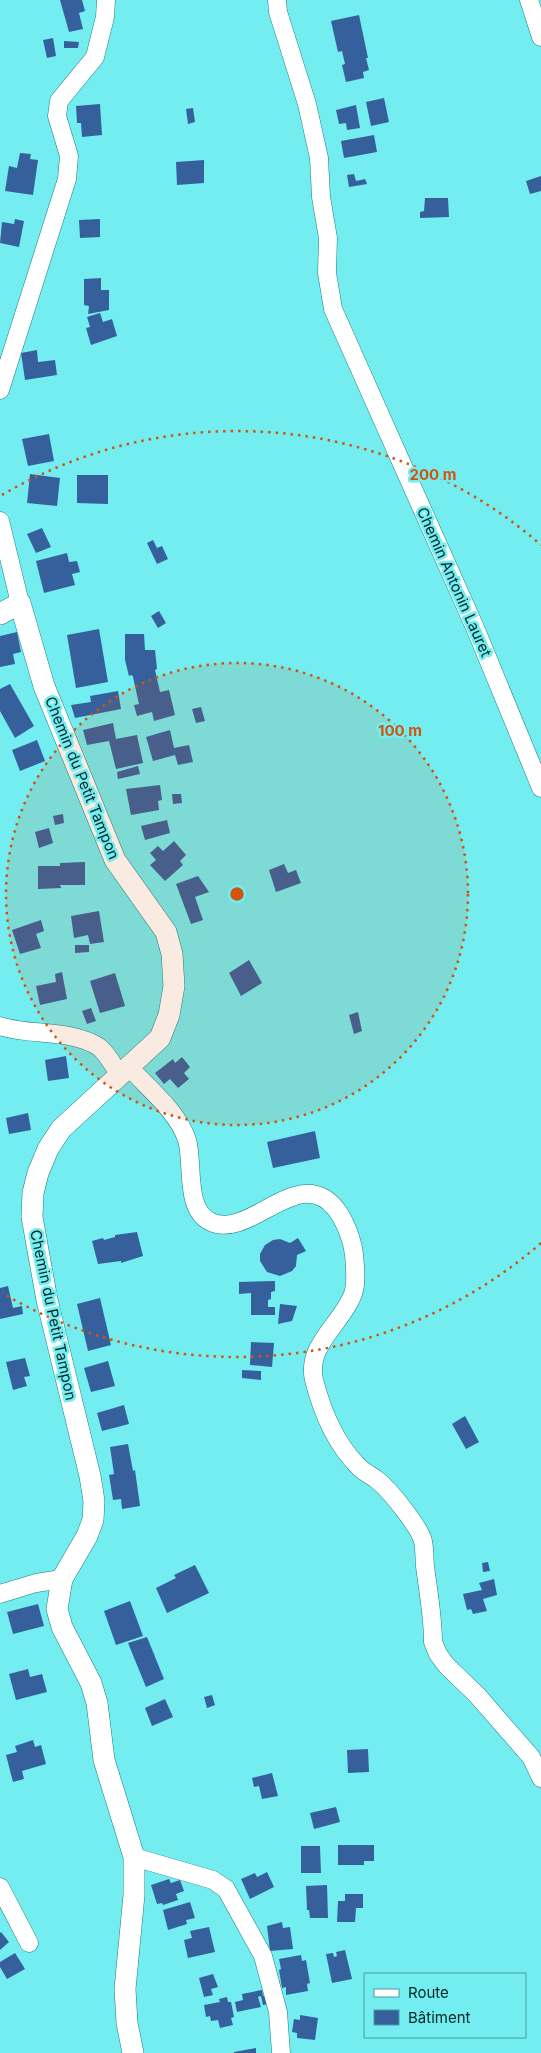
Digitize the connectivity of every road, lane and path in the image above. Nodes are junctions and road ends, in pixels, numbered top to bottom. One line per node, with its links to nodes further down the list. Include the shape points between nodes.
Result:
1 (106, 0): 5 (street, via 95,56 59,101 57,116 69,156 67,179)
2 (277, 0): 9 (street, Chemin Antonin Lauret, via 319,158 328,238 327,273 333,309 476,630)
3 (529, 0): 4 (street)
4 (541, 37)
5 (0, 390)
6 (0, 521): 7 (street, Chemin du Petit Tampon)
7 (20, 603): 8 (street); 11 (street, Chemin du Petit Tampon, via 44,686 115,860 166,932 172,954 174,986 169,1015 160,1038)
8 (0, 614)
9 (541, 788)
10 (0, 1026): 11 (street, via 77,1038 100,1048)
11 (125, 1071): 12 (street, Chemin du Petit Tampon, via 61,1129 48,1149 33,1192 32,1217 47,1300 94,1500 87,1536); 14 (street, via 166,1107 182,1128 188,1141 197,1209 204,1218 223,1224 240,1221 301,1193 323,1198 343,1220 353,1246 354,1292 341,1317 320,1345 313,1368 328,1420 343,1450 359,1468 379,1481 422,1538 433,1642 438,1654 531,1757)
12 (62, 1580): 13 (street, via 36,1582); 15 (street, Chemin du Petit Tampon, via 57,1609 62,1627 91,1683 97,1703 104,1760)
13 (0, 1594)
14 (541, 1778)
15 (134, 1857): 18 (street, Chemin du Petit Tampon, via 126,1989); 19 (street, via 213,1880 226,1889 263,1956 278,2012)
16 (0, 1887): 17 (street)
17 (29, 1943)
18 (133, 2053)
19 (281, 2053)

